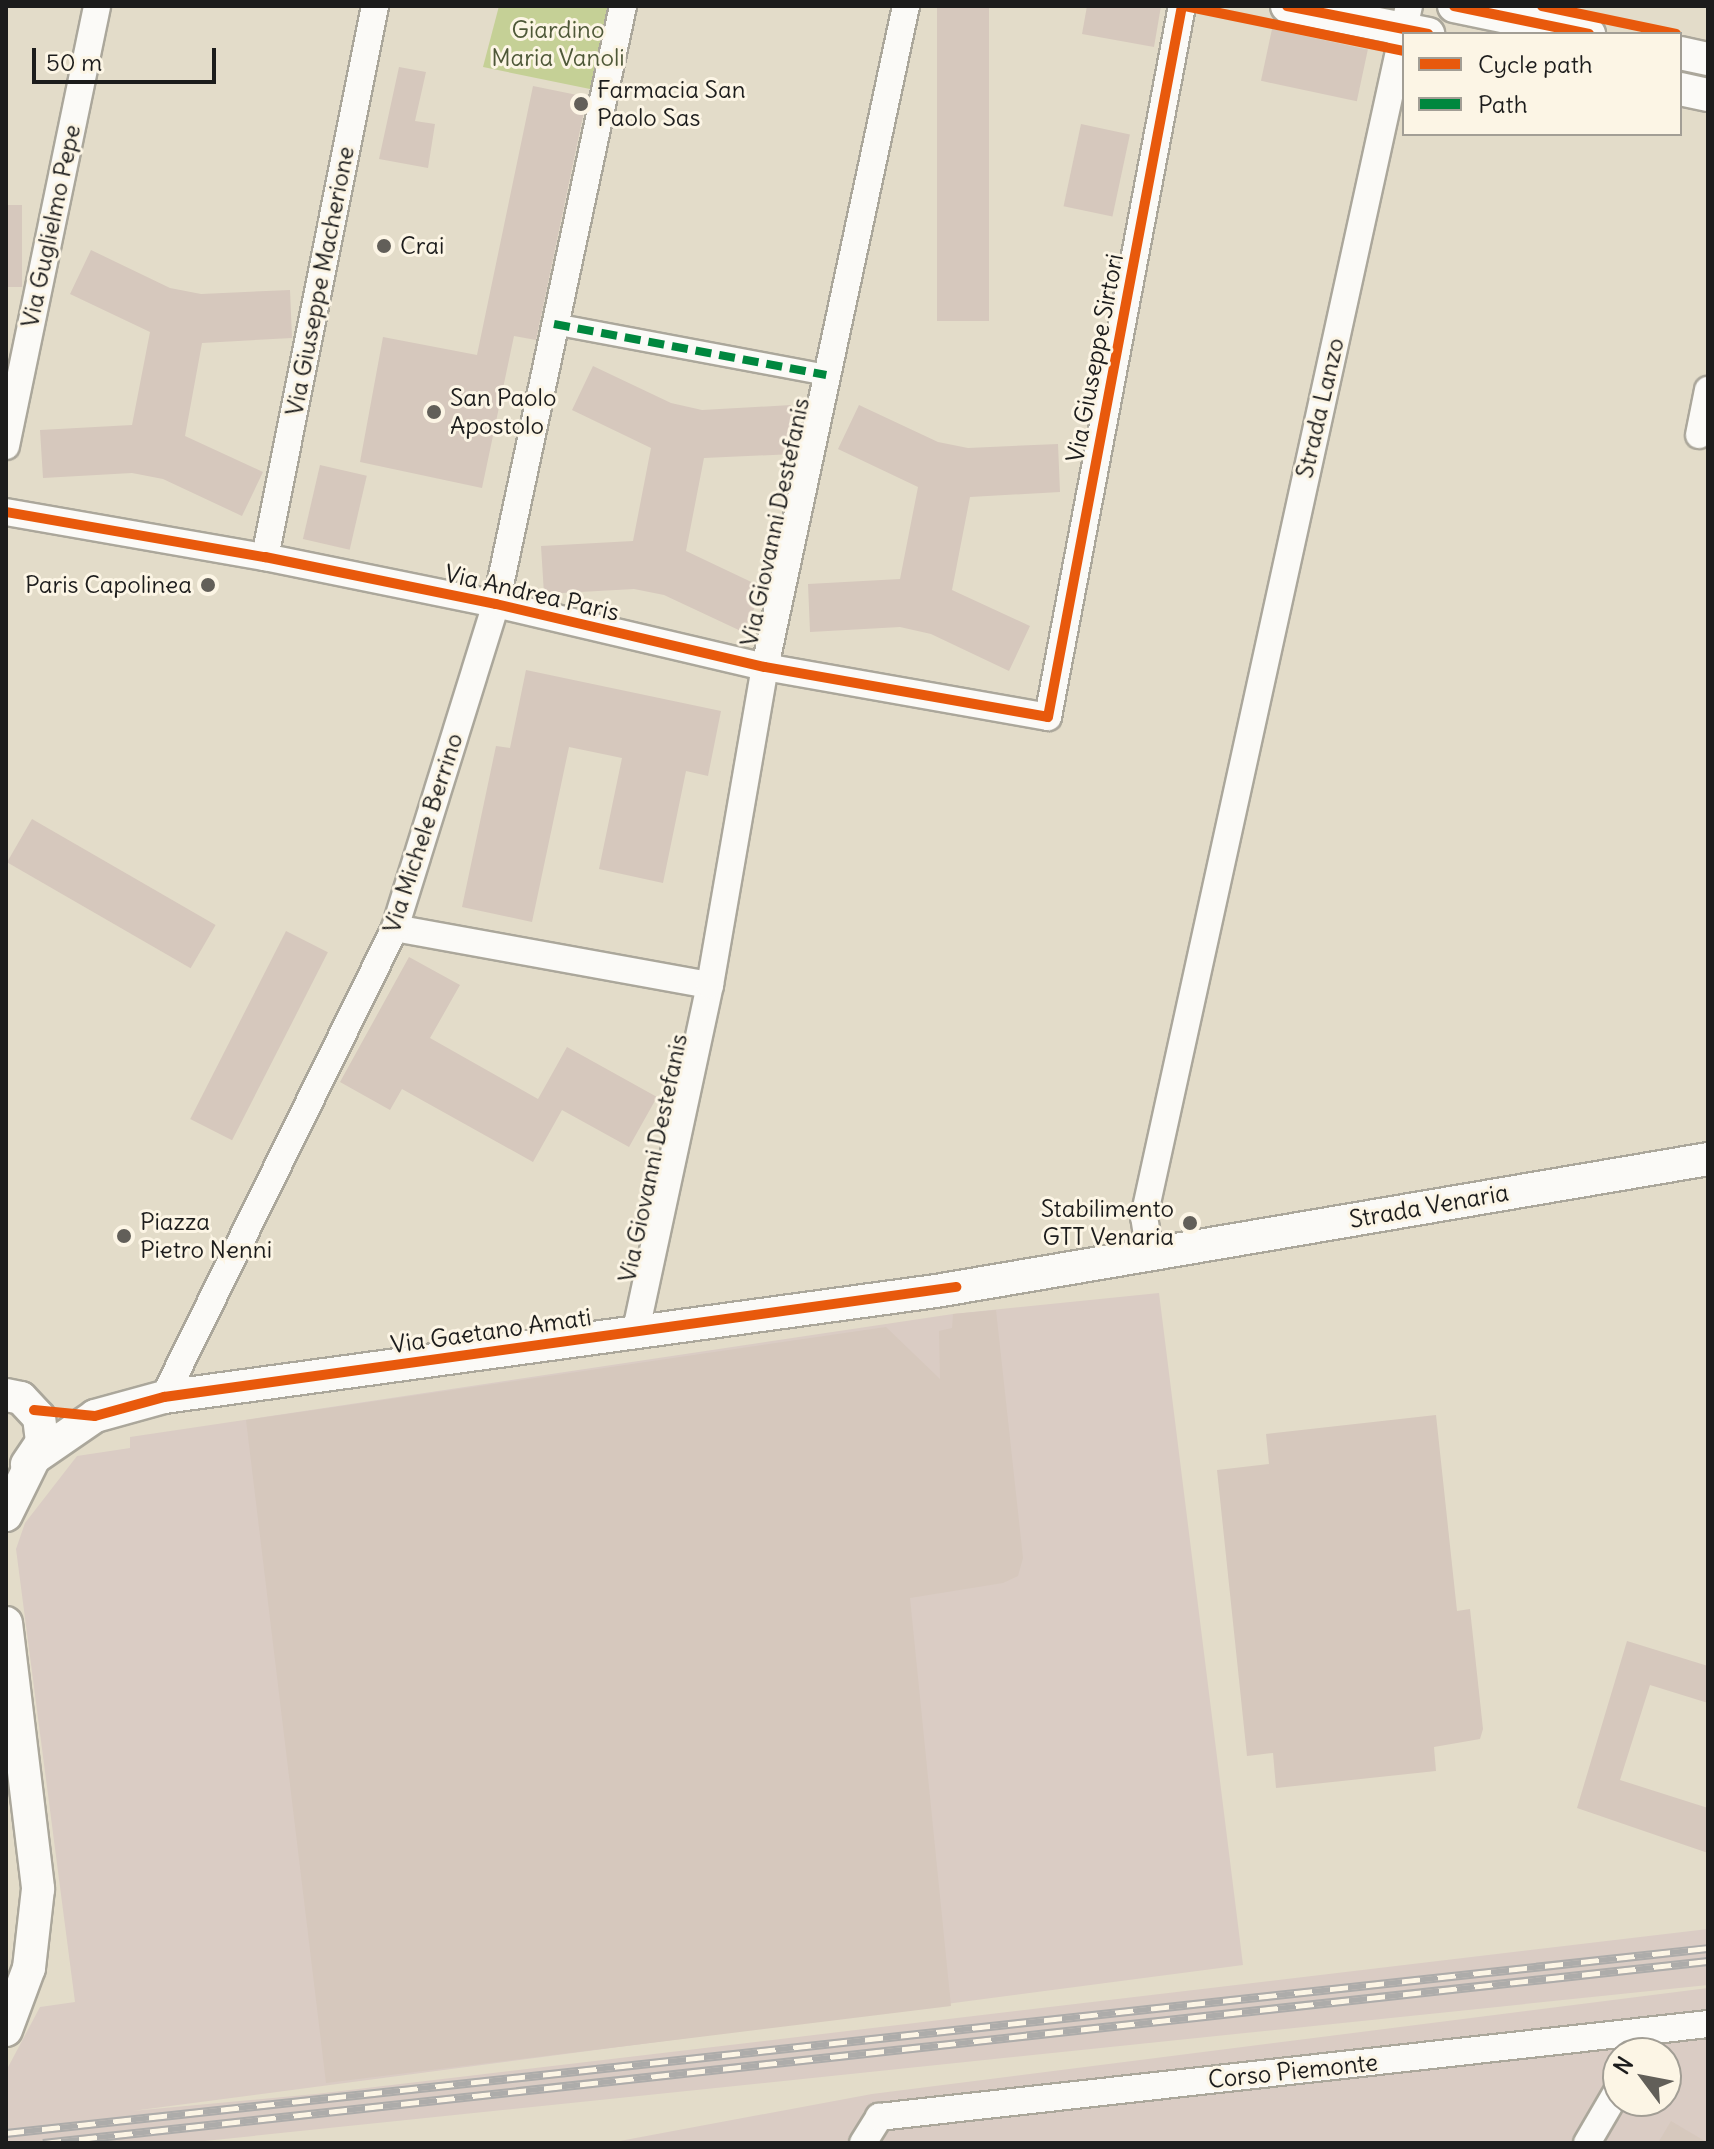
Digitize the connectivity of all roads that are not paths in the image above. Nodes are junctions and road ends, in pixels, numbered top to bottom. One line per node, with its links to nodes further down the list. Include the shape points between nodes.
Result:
1 (97, 6): 19 (street, Via Guglielmo Pepe)
2 (375, 6): 21 (street, Via Giuseppe Macherione)
3 (623, 6): 15 (street, Via Michele Berrino)
4 (906, 6): 16 (street, Via Giovanni Destefanis)
5 (1182, 6): 24 (street, Via Giuseppe Sirtori)
6 (1287, 6): 8 (street, Strada Lanzo)
7 (1454, 6): 9 (street)
8 (1414, 23)
9 (1579, 32)
10 (1682, 53): 11 (street)
11 (1708, 59)
12 (1402, 75): 28 (street, Strada Lanzo, via 1236,788 1144,1217)
13 (1682, 89): 14 (street)
14 (1708, 95)
15 (554, 324): 16 (street); 22 (street, Via Michele Berrino)
16 (826, 375): 23 (street, Via Giovanni Destefanis)
17 (1708, 390): 18 (street)
18 (1699, 435)
19 (6, 446)
20 (6, 512): 21 (street, Via Andrea Paris)
21 (265, 557): 22 (street, Via Andrea Paris)
22 (496, 604): 23 (street, Via Andrea Paris); 25 (street, Via Michele Berrino)
23 (765, 667): 24 (street, Via Andrea Paris); 26 (street, Via Giovanni Destefanis)
24 (1048, 717)
25 (395, 928): 26 (street); 31 (street, Via Michele Berrino)
26 (710, 985): 30 (street, Via Giovanni Destefanis)
27 (1708, 1159): 28 (street, Strada Venaria)
28 (1150, 1254): 29 (street, Strada Venaria)
29 (956, 1287): 30 (street, Via Gaetano Amati)
30 (636, 1330): 31 (street, Via Gaetano Amati)
31 (164, 1397): 33 (street, Via Gaetano Amati)
32 (20, 1402): 33 (street, Via Gaetano Amati); 34 (street, via 43,1430)
33 (95, 1416): 34 (street, Via Gaetano Amati)
34 (34, 1458): 35 (street); 36 (street, Via Gaetano Amati)
35 (6, 1473)
36 (6, 1515)
37 (6, 1623): 39 (street, via 38,1908 29,1968)
38 (1708, 2024): 40 (street, Corso Piemonte)
39 (6, 2030)
40 (1663, 2037)
41 (1602, 2046): 43 (street, Corso Piemonte, via 879,2117)
42 (1602, 2117): 44 (street)
43 (863, 2143)
44 (1587, 2143)

